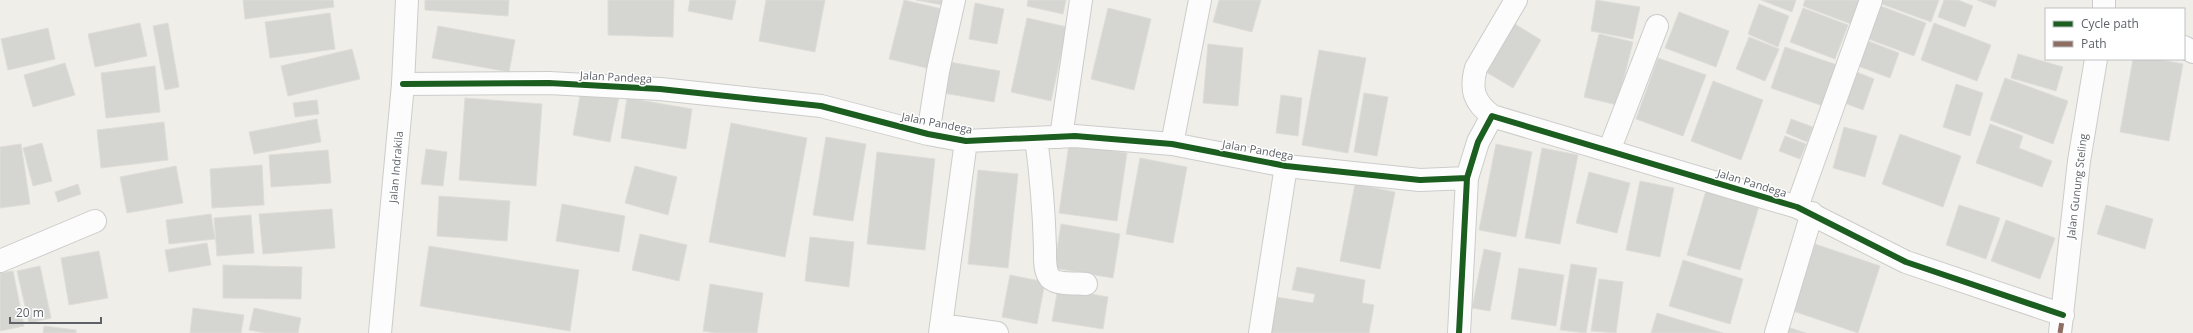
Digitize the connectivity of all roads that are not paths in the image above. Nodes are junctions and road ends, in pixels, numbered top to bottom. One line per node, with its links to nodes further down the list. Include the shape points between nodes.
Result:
1 (407, 0): 9 (street, Jalan Indrakila)
2 (954, 0): 11 (street, via 938,71)
3 (1081, 0): 12 (street)
4 (1200, 0): 15 (street)
5 (1516, 0): 10 (street, via 1476,68 1473,79 1473,89 1479,107)
6 (1871, 0): 19 (street)
7 (1657, 26): 16 (street)
8 (2096, 60): 23 (street, Jalan Gunung Steling, via 2079,161)
9 (403, 84): 11 (street, Jalan Pandega, via 549,83 660,89 821,106); 25 (street, Jalan Indrakila)
10 (1492, 116): 16 (street, Jalan Pandega); 18 (street, via 1478,142)
11 (928, 134): 14 (street, Jalan Pandega)
12 (1061, 137): 13 (street, Jalan Pandega); 15 (street, Jalan Pandega)
13 (1036, 138): 14 (street, Jalan Pandega); 22 (street, via 1048,274 1051,279 1057,281)
14 (966, 141): 24 (street)
15 (1172, 144): 17 (street, Jalan Pandega)
16 (1608, 151): 19 (street, Jalan Pandega)
17 (1286, 166): 18 (street, Jalan Pandega, via 1420,180); 27 (street)
18 (1467, 178): 28 (street)
19 (1804, 210): 23 (street, Jalan Pandega, via 1906,262); 29 (street)
20 (96, 221): 21 (street)
21 (0, 261)
22 (1086, 284)
23 (2061, 324)
24 (941, 329): 26 (street)
25 (380, 333)
26 (997, 333)
27 (1260, 333)
28 (1459, 333)
29 (1776, 333)

